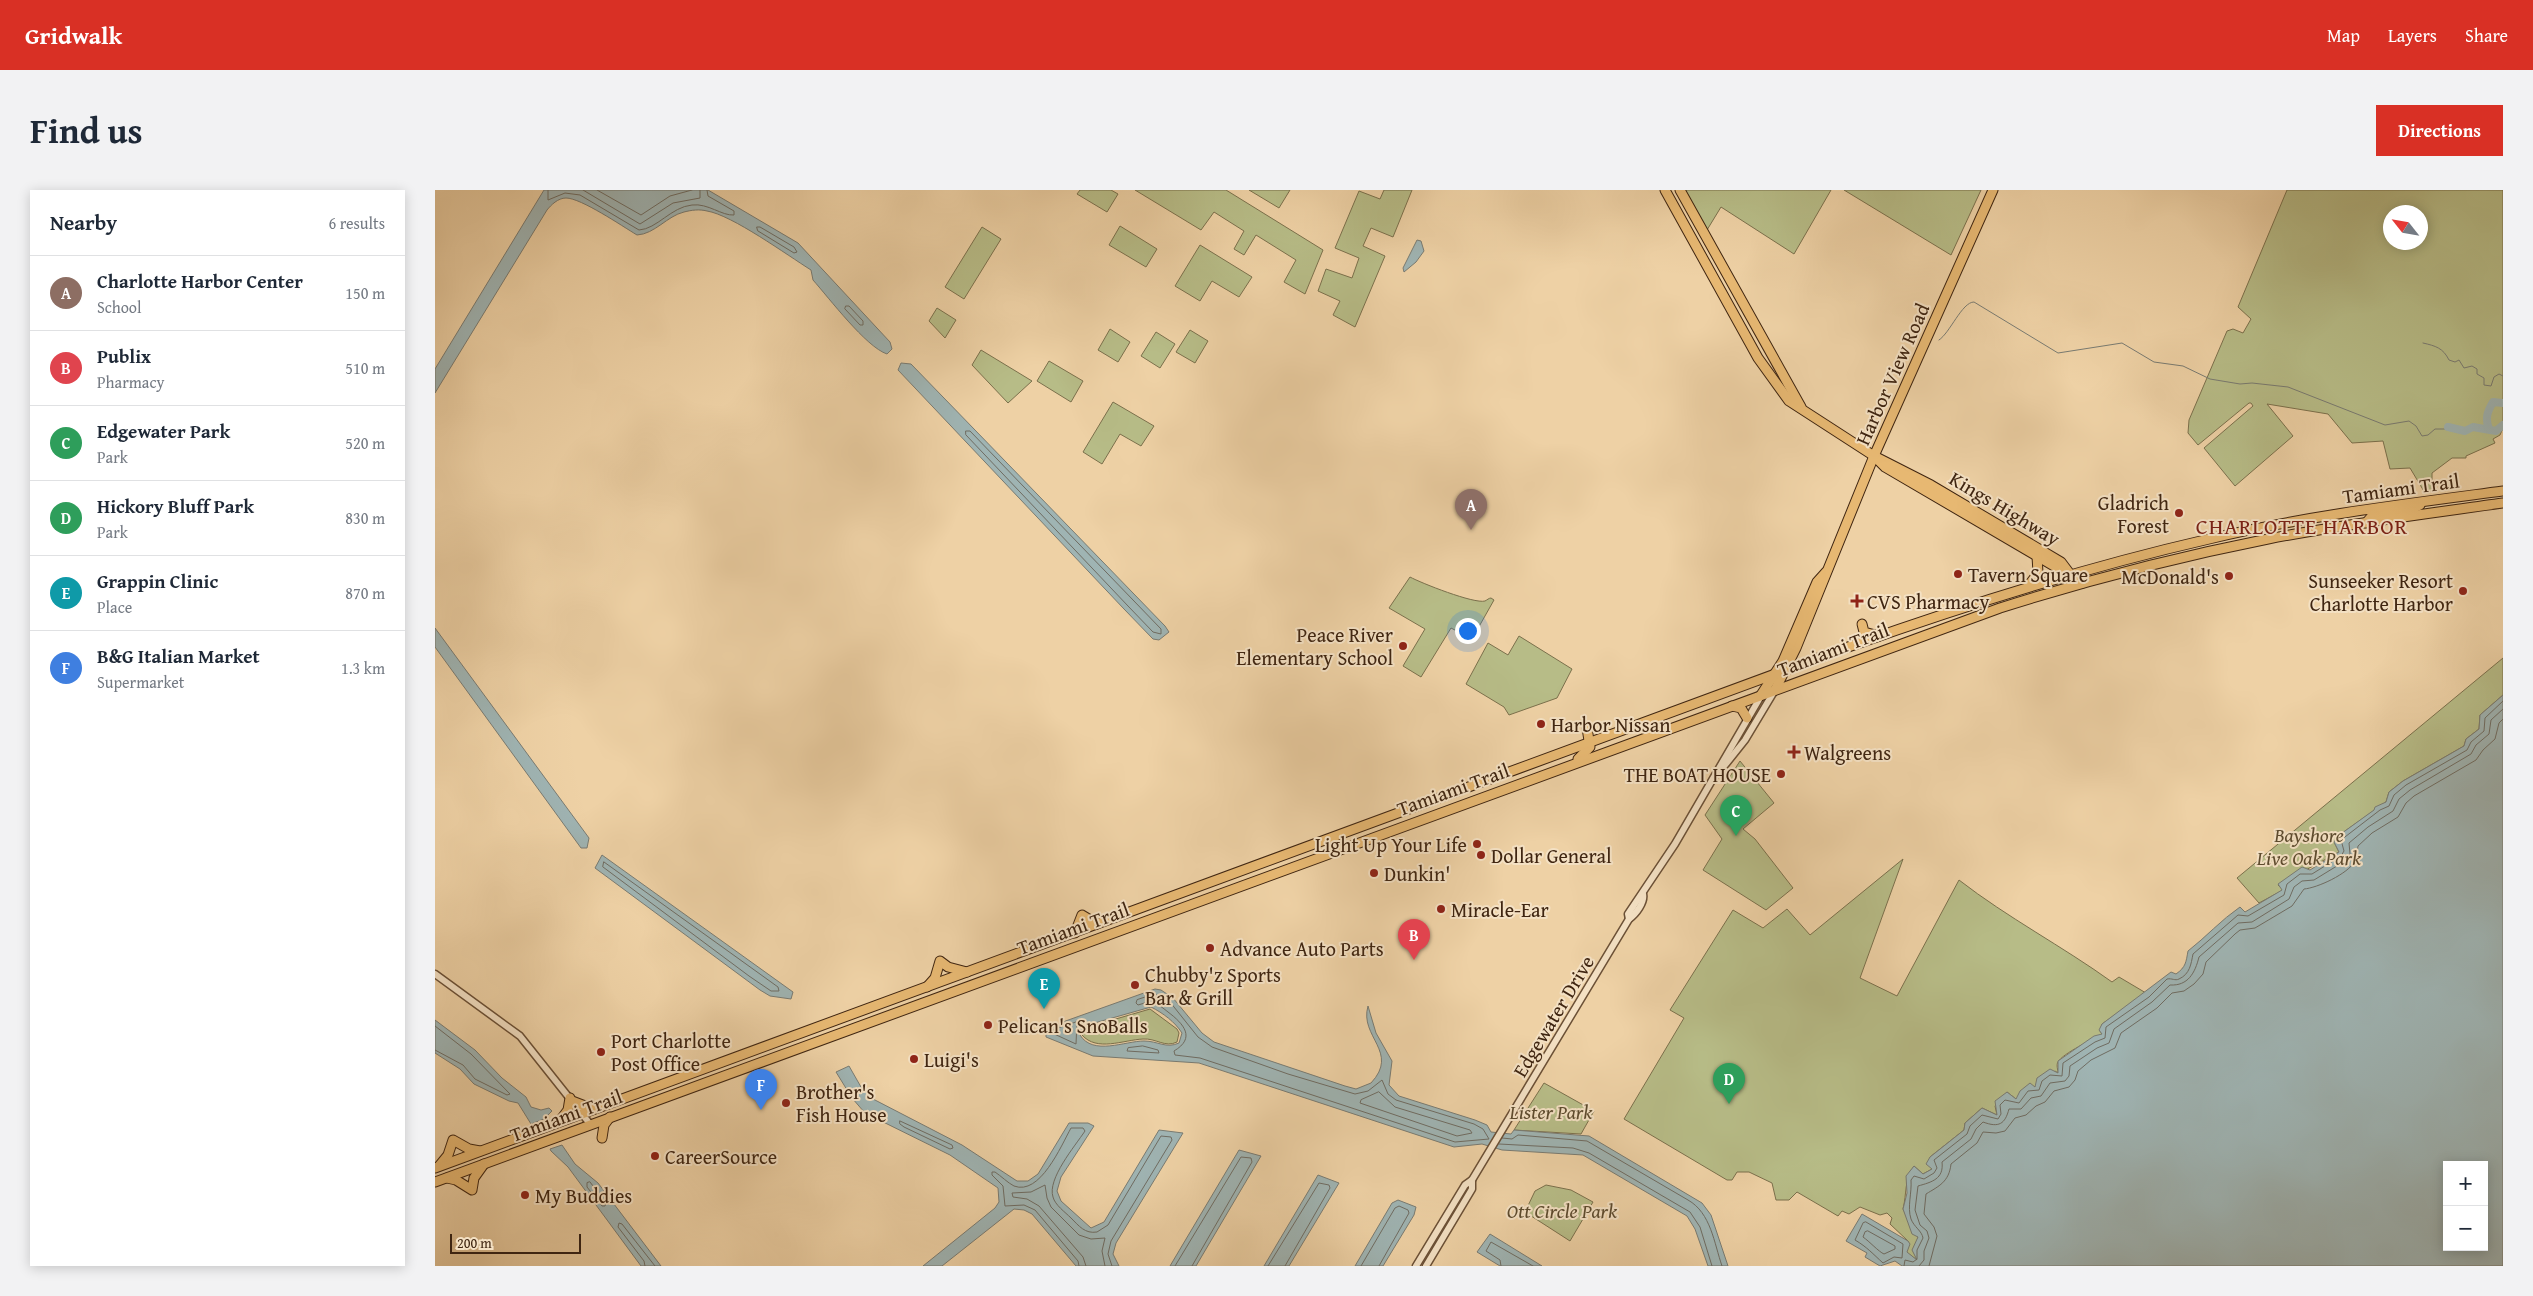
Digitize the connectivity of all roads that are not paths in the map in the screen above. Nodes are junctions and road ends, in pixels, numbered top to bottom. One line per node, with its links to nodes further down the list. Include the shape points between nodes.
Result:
1 (1665, 190): 5 (main road, Kings Highway)
2 (1680, 190): 4 (main road, Kings Highway)
3 (1993, 190): 11 (main road, Harbor View Road)
4 (1723, 269): 5 (main road); 7 (main road, Kings Highway)
5 (1711, 275): 6 (main road, Kings Highway)
6 (1737, 321): 7 (main road, via 1745,326 1761,353); 8 (main road, Kings Highway)
7 (1770, 354): 9 (main road, Kings Highway)
8 (1760, 362): 9 (main road, via 1771,366); 10 (main road, Kings Highway, via 1789,401)
9 (1784, 379): 10 (main road, Kings Highway)
10 (1801, 408): 11 (main road, Kings Highway)
11 (1874, 456): 18 (main road, Kings Highway, via 1885,467); 20 (main road, Harbor View Road)
12 (2503, 491): 13 (main road, Tamiami Trail)
13 (2421, 502): 15 (main road, Tamiami Trail); 16 (main road, via 2410,510 2372,516)
14 (2501, 503): 16 (main road, Tamiami Trail)
15 (2345, 513): 17 (main road); 21 (main road, Tamiami Trail, via 2209,539)
16 (2366, 523): 17 (main road, Tamiami Trail)
17 (2327, 529): 22 (main road, Tamiami Trail, via 2214,550)
18 (2001, 532): 19 (main road, Kings Highway); 21 (main road, Kings Highway, via 2061,562)
19 (2037, 556): 21 (main road, Kings Highway); 23 (main road, via 2038,573)
20 (1826, 572): 28 (main road, Harbor View Road); 31 (main road, Harbor View Road, via 1817,582)
21 (2070, 574): 22 (main road); 23 (main road, Tamiami Trail)
22 (2083, 583): 26 (main road, Tamiami Trail)
23 (2029, 586): 24 (main road, Tamiami Trail)
24 (1946, 613): 26 (main road, via 1933,623); 27 (main road, Tamiami Trail)
25 (1862, 624): 27 (main road, via 1864,632)
26 (1927, 633): 32 (main road, Tamiami Trail)
27 (1879, 636): 29 (main road, Tamiami Trail)
28 (1797, 648): 29 (main road, via 1800,657); 30 (main road, Harbor View Road)
29 (1814, 661): 30 (main road, Tamiami Trail)
30 (1787, 671): 31 (main road, Tamiami Trail); 32 (main road, Harbor View Road)
31 (1775, 675): 33 (main road, Harbor View Road); 36 (main road, Tamiami Trail)
32 (1775, 690): 33 (main road, Tamiami Trail); 41 (street, Edgewater Drive, via 1745,740)
33 (1761, 695): 34 (main road, Tamiami Trail); 35 (street, Edgewater Drive)
34 (1731, 706): 35 (main road, via 1741,708); 39 (main road, Tamiami Trail)
35 (1747, 718): 41 (street, Edgewater Drive)
36 (1615, 734): 37 (main road, Tamiami Trail); 39 (main road)
37 (1590, 743): 38 (main road, Tamiami Trail); 38 (main road, via 1587,728); 40 (main road, via 1587,751)
38 (1575, 749): 42 (main road, Tamiami Trail)
39 (1600, 753): 40 (main road, Tamiami Trail)
40 (1574, 763): 44 (main road, Tamiami Trail)
41 (1716, 776): 62 (street, Edgewater Drive)
42 (1256, 866): 43 (main road, Tamiami Trail); 44 (main road)
43 (1228, 876): 45 (main road); 46 (main road, Tamiami Trail)
44 (1235, 887): 45 (main road, Tamiami Trail)
45 (1211, 896): 54 (main road, Tamiami Trail)
46 (1097, 924): 47 (main road, Tamiami Trail); 47 (main road, via 1082,915)
47 (1075, 932): 48 (main road, Tamiami Trail)
48 (967, 972): 50 (main road, Tamiami Trail); 50 (main road, via 953,969 940,961 935,978)
49 (435, 974): 51 (street, via 520,1036)
50 (927, 987): 52 (main road, Tamiami Trail)
51 (571, 1100): 52 (main road); 53 (street); 55 (main road)
52 (599, 1108): 53 (main road, Tamiami Trail)
53 (582, 1114): 55 (main road, Tamiami Trail); 56 (street)
54 (610, 1117): 56 (main road, Tamiami Trail); 57 (main road, via 604,1125)
55 (558, 1123): 58 (main road, Tamiami Trail)
56 (590, 1124): 59 (main road, Tamiami Trail)
57 (602, 1138)
58 (481, 1151): 60 (main road, Tamiami Trail); 60 (main road, via 469,1149 453,1140 448,1155)
59 (485, 1163): 61 (main road, Tamiami Trail); 61 (main road, via 474,1178 472,1190 457,1180)
60 (437, 1167)
61 (445, 1178): 63 (main road, Tamiami Trail)
62 (1472, 1180): 64 (street, Edgewater Drive, via 1465,1185); 65 (street, Edgewater Drive, via 1472,1189)
63 (435, 1182)
64 (1416, 1266)
65 (1426, 1266)

